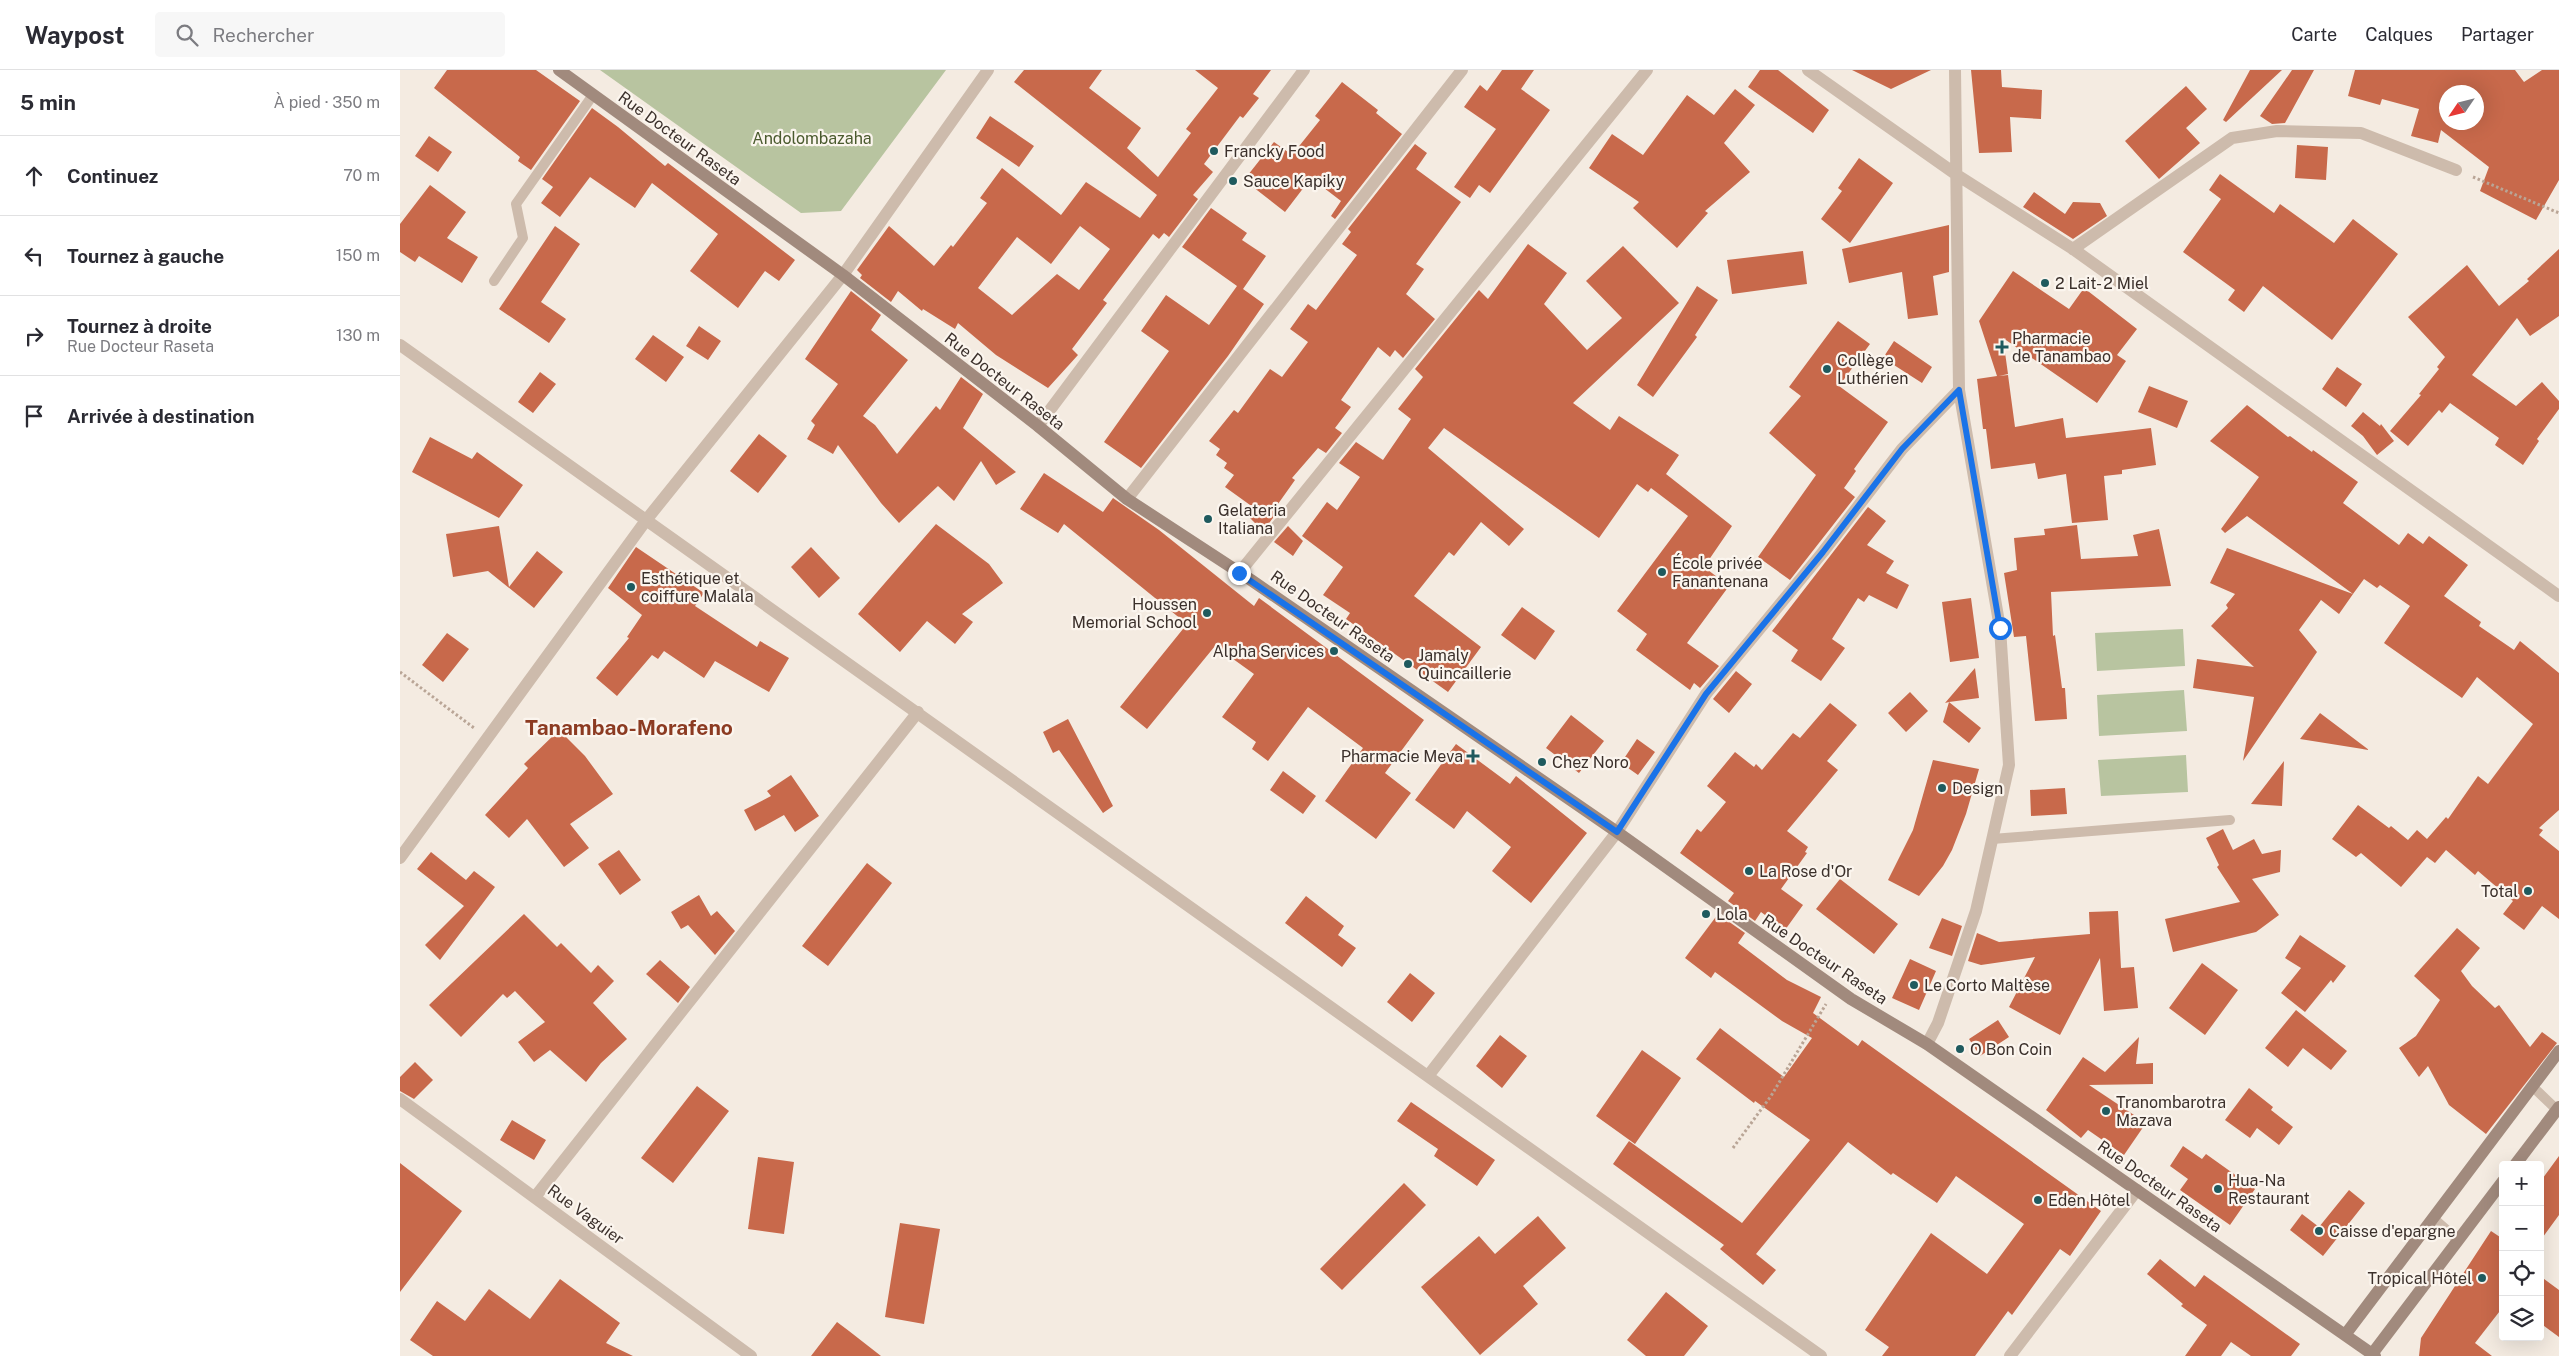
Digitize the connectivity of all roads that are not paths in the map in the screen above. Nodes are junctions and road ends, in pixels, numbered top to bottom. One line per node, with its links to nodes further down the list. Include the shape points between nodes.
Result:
1 (559, 70): 8 (main road, Rue Docteur Raseta)
2 (988, 70): 12 (street)
3 (1304, 70): 16 (street)
4 (1462, 70): 17 (street)
5 (1647, 70): 19 (street)
6 (1808, 70): 10 (street)
7 (1955, 70): 10 (street)
8 (593, 95): 12 (main road, Rue Docteur Raseta); 13 (lane, via 516,204 523,238)
9 (2456, 170): 11 (street, via 2361,133 2277,131 2232,138)
10 (1957, 176): 11 (street); 15 (street)
11 (2073, 249): 20 (street)
12 (843, 275): 16 (main road, Rue Docteur Raseta); 18 (street)
13 (494, 281)
14 (400, 345): 18 (street)
15 (1959, 390): 23 (street, via 1902,449 1823,552 1706,694); 24 (street, via 2000,628 2009,766)
16 (1038, 426): 17 (main road, Rue Docteur Raseta)
17 (1127, 499): 19 (main road, Rue Docteur Raseta)
18 (647, 519): 21 (street); 25 (street)
19 (1239, 573): 23 (main road, Rue Docteur Raseta)
20 (2559, 596)
21 (918, 712): 28 (street); 35 (street)
22 (2230, 820): 24 (lane)
23 (1617, 832): 26 (main road, Rue Docteur Raseta, via 1835,988); 28 (street)
24 (1992, 839): 26 (street, via 1976,911 1938,1023)
25 (400, 858)
26 (1927, 1044): 34 (main road, Rue Docteur Raseta)
27 (2559, 1050): 29 (main road)
28 (1428, 1076): 41 (street)
29 (2532, 1086): 31 (lane); 36 (main road)
30 (400, 1099): 35 (street, Rue Vaguier)
31 (2558, 1109): 32 (main road)
32 (2518, 1161)
33 (2499, 1186): 37 (main road)
34 (2137, 1190): 38 (main road, Rue Docteur Raseta); 42 (street)
35 (535, 1197): 40 (street, Rue Vaguier)
36 (2433, 1218): 37 (lane); 38 (main road)
37 (2458, 1240): 39 (main road)
38 (2345, 1335): 39 (main road, Rue Docteur Raseta)
39 (2373, 1355)
40 (751, 1356)
41 (1821, 1356)
42 (2010, 1356)

